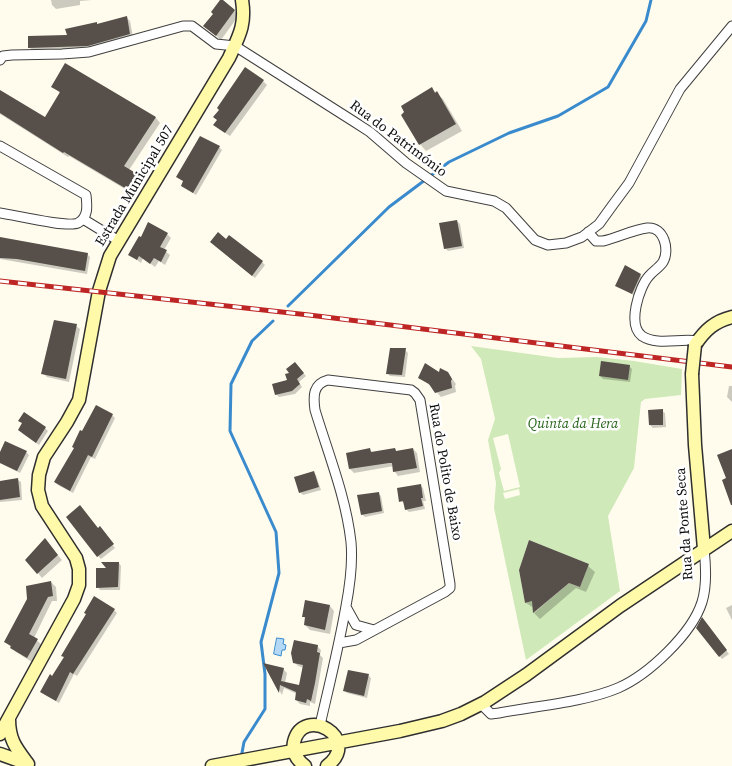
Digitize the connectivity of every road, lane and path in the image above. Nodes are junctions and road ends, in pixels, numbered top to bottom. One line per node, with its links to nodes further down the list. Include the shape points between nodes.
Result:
1 (242, 0): 3 (street, Estrada Municipal 507, via 242,31)
2 (732, 26): 8 (street, Rua do Património, via 680,89 629,183 599,224)
3 (235, 46): 4 (street, Rua do Património, via 216,44 192,26 183,26 89,52 12,55 3,56); 8 (street, Rua do Património, via 370,132 446,191 500,204 535,240 548,245 566,243); 9 (street, Estrada Municipal 507)
4 (0, 60)
5 (0, 146): 7 (street, via 86,195 87,212)
6 (0, 213): 7 (street, via 64,224 76,224)
7 (83, 219): 9 (street)
8 (588, 232): 11 (street, via 596,241 603,242 648,228 661,234 666,251 664,261 639,290 635,323 639,334 647,339 687,339)
9 (119, 241): 19 (street, Estrada Municipal 507, via 110,256 99,291 79,400 44,457 39,475 42,506 76,558 79,585)
10 (732, 317): 11 (street, via 707,329)
11 (696, 343): 13 (street, Rua da Ponte Seca, bridge, via 692,374)
12 (732, 531): 13 (street)
13 (704, 549): 17 (street); 17 (street, Rua da Ponte Seca, via 702,602 693,622 643,674 619,688 562,702 491,714)
14 (346, 606): 15 (street, via 356,625); 15 (street, Rua do Polito de Baixo, via 351,575 348,520 313,397 316,388 328,380 411,390 420,400 450,588); 16 (street, Rua do Polito de Baixo)
15 (374, 630): 16 (street, Rua do Polito de Baixo, via 356,640)
16 (339, 643): 18 (street, Rua do Polito de Baixo)
17 (481, 704): 20 (street, via 442,721)
18 (320, 725): 20 (street, via 331,731); 22 (street, via 300,731)
19 (4, 728): 21 (street, Estrada Municipal 507, via 6,740); 24 (street)
20 (337, 742): 22 (street); 27 (street, via 336,756)
21 (0, 748)
22 (294, 750): 25 (street); 26 (street)
23 (0, 754): 24 (street)
24 (30, 765)
25 (212, 766)
26 (305, 766)
27 (327, 766)

